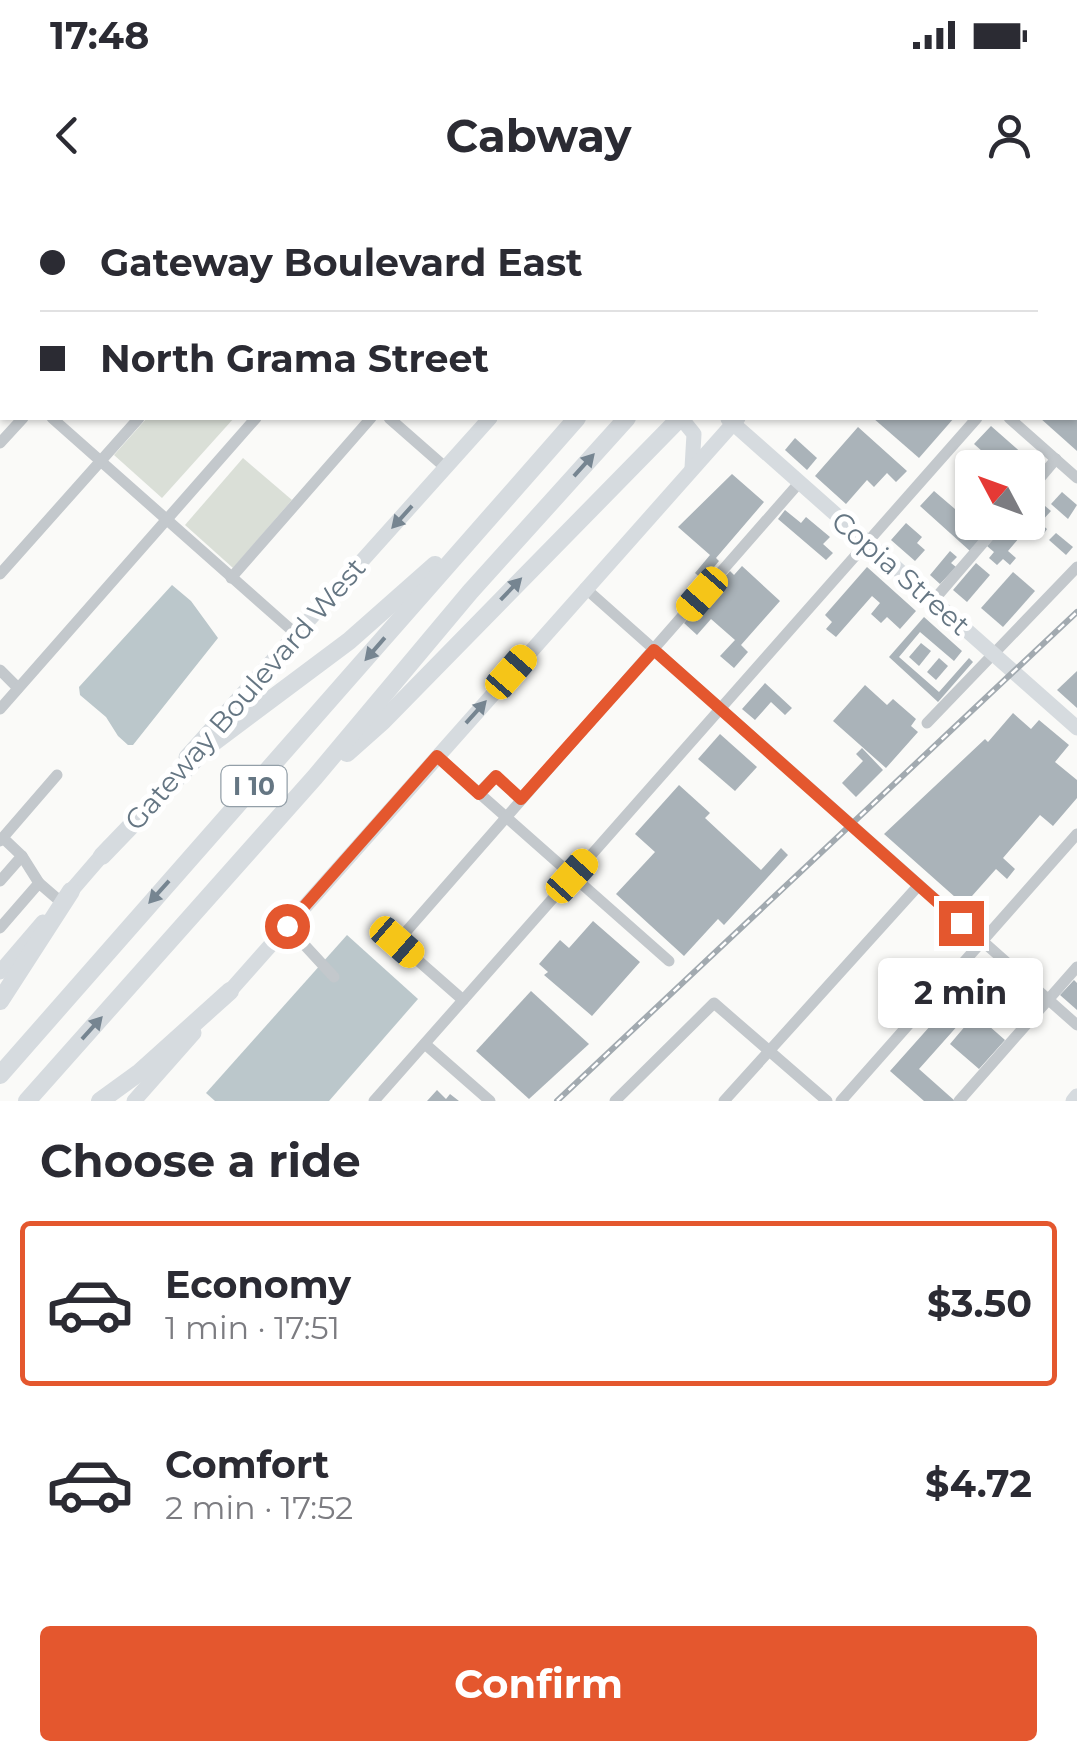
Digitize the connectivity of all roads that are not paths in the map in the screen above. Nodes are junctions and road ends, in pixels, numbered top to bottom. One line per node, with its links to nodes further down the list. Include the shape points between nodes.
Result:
1 (21, 420): 15 (street)
2 (54, 420): 17 (street)
3 (137, 420): 17 (street)
4 (254, 420): 24 (street)
5 (370, 420): 29 (street)
6 (391, 420): 18 (street)
7 (488, 420): 18 (main road, Gateway Boulevard West)
8 (575, 420): 23 (highway, I 10)
9 (625, 420): 43 (highway, I 10, one-way to 9)
10 (679, 420): 43 (highway, one-way to 10, via 382,722)
11 (683, 420): 19 (main road, via 694,434)
12 (732, 420): 19 (main road); 22 (main road, Copia Street)
13 (975, 420): 26 (street)
14 (1011, 420): 16 (street)
15 (0, 443)
16 (1056, 459): 20 (street); 21 (street)
17 (101, 461): 24 (street); 28 (street)
18 (446, 468): 32 (main road, Gateway Boulevard West, one-way to 32)
19 (692, 468): 30 (main road)
20 (1045, 472)
21 (1077, 478)
22 (799, 483): 26 (main road, Copia Street); 33 (street)
23 (508, 496): 50 (highway, via 349,642 206,748); 70 (highway, I 10, one-way to 70)
24 (166, 520): 29 (street); 36 (street)
25 (985, 540): 31 (street)
26 (866, 542): 31 (main road, Copia Street); 38 (street)
27 (1077, 567): 34 (street)
28 (0, 574)
29 (231, 578): 32 (street)
30 (586, 588): 33 (street); 41 (main road, one-way to 30)
31 (933, 600): 34 (main road, Copia Street)
32 (296, 634): 50 (main road, Gateway Boulevard West)
33 (654, 650): 38 (street); 45 (street)
34 (994, 655): 39 (street); 40 (main road, Copia Street)
35 (0, 670): 36 (street)
36 (18, 688): 37 (street)
37 (0, 708)
38 (720, 709): 51 (street); 54 (street)
39 (927, 723)
40 (1077, 728)
41 (437, 756): 44 (street); 56 (main road)
42 (57, 776): 48 (street)
43 (314, 777): 72 (highway, I 10, one-way to 43)
44 (479, 794): 45 (street, via 496,776); 46 (street)
45 (521, 799): 46 (street)
46 (505, 816): 51 (street); 64 (street, via 397,942)
47 (1077, 834): 58 (street)
48 (1, 840): 49 (street)
49 (22, 856): 52 (street); 53 (street)
50 (102, 856): 55 (main road, Gateway Boulevard West)
51 (572, 876): 59 (street); 64 (street)
52 (0, 881)
53 (39, 883): 55 (street); 57 (street)
54 (919, 886): 58 (street); 69 (street)
55 (66, 897): 61 (main road, Gateway Boulevard West); 66 (highway)
56 (287, 926): 62 (street); 63 (main road)
57 (0, 928)
58 (982, 942): 65 (street); 79 (street)
59 (669, 962)
60 (1077, 967): 65 (street)
61 (1, 969)
62 (334, 977)
63 (230, 991): 71 (main road); 73 (highway)
64 (463, 1000): 68 (street)
65 (1048, 1000): 67 (street); 80 (street)
66 (0, 1001)
67 (1077, 1025)
68 (425, 1044): 74 (street); 75 (street)
69 (769, 1051): 76 (street, via 714,1002); 77 (street); 78 (street)
70 (0, 1075)
71 (144, 1098)
72 (27, 1101)
73 (100, 1101)
74 (374, 1101)
75 (490, 1101)
76 (615, 1101)
77 (724, 1101)
78 (827, 1101)
79 (841, 1101)
80 (959, 1101)

